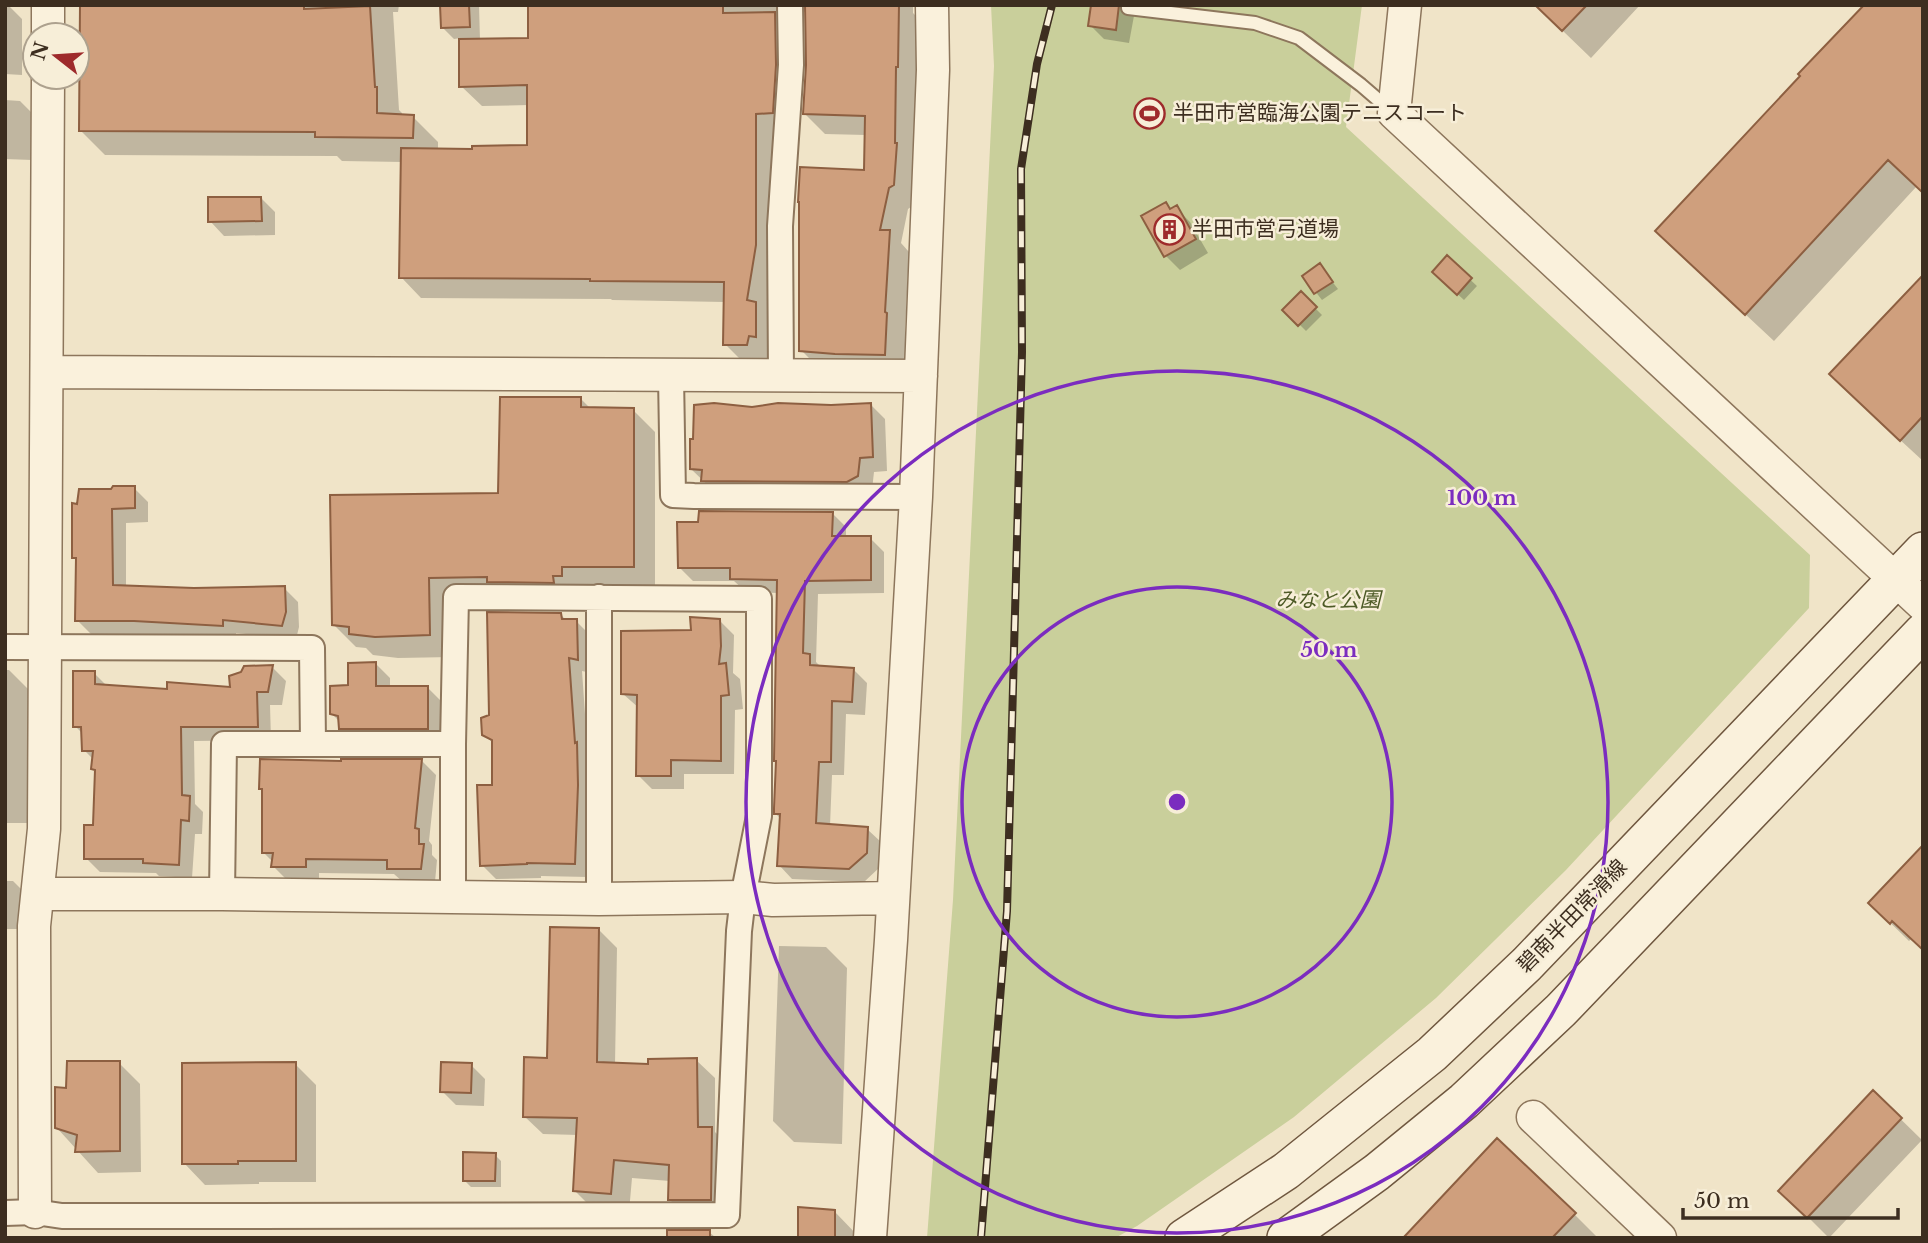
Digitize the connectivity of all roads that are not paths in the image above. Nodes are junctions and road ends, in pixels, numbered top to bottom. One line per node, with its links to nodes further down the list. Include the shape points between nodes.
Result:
1 (790, 5): 9 (street, via 791,65 780,226)
2 (932, 5): 10 (street)
3 (1405, 5): 6 (street)
4 (1128, 8): 6 (lane, via 1255,23 1299,38)
5 (48, 91): 7 (street)
6 (1394, 113): 13 (street)
7 (47, 372): 8 (street); 18 (street)
8 (671, 376): 9 (street); 11 (street, via 673,495)
9 (780, 376): 10 (street)
10 (920, 376): 11 (street)
11 (916, 497): 25 (street)
12 (1923, 551): 13 (main road, 碧南半田常滑線)
13 (1895, 580): 15 (street); 30 (main road, 碧南半田常滑線, via 1527,964 1432,1054 1286,1171)
14 (599, 597): 20 (street, via 456,597); 24 (street, via 759,598 759,816); 26 (street)
15 (1923, 605)
16 (1923, 632): 31 (main road, via 1561,1010 1464,1101)
17 (5, 647): 18 (street)
18 (46, 648): 19 (street, via 312,648); 21 (street, via 44,829)
19 (313, 744): 20 (street); 22 (street, via 223,744)
20 (453, 744): 23 (street)
21 (38, 894): 22 (street); 28 (street)
22 (222, 894): 23 (street)
23 (453, 897): 26 (street)
24 (743, 897): 25 (street); 26 (street); 28 (street, via 727,1215)
25 (892, 898): 29 (street)
26 (599, 899)
27 (1533, 1117): 32 (street)
28 (20, 1213)
29 (870, 1238)
30 (1184, 1238)
31 (1286, 1238)
32 (1660, 1238)

